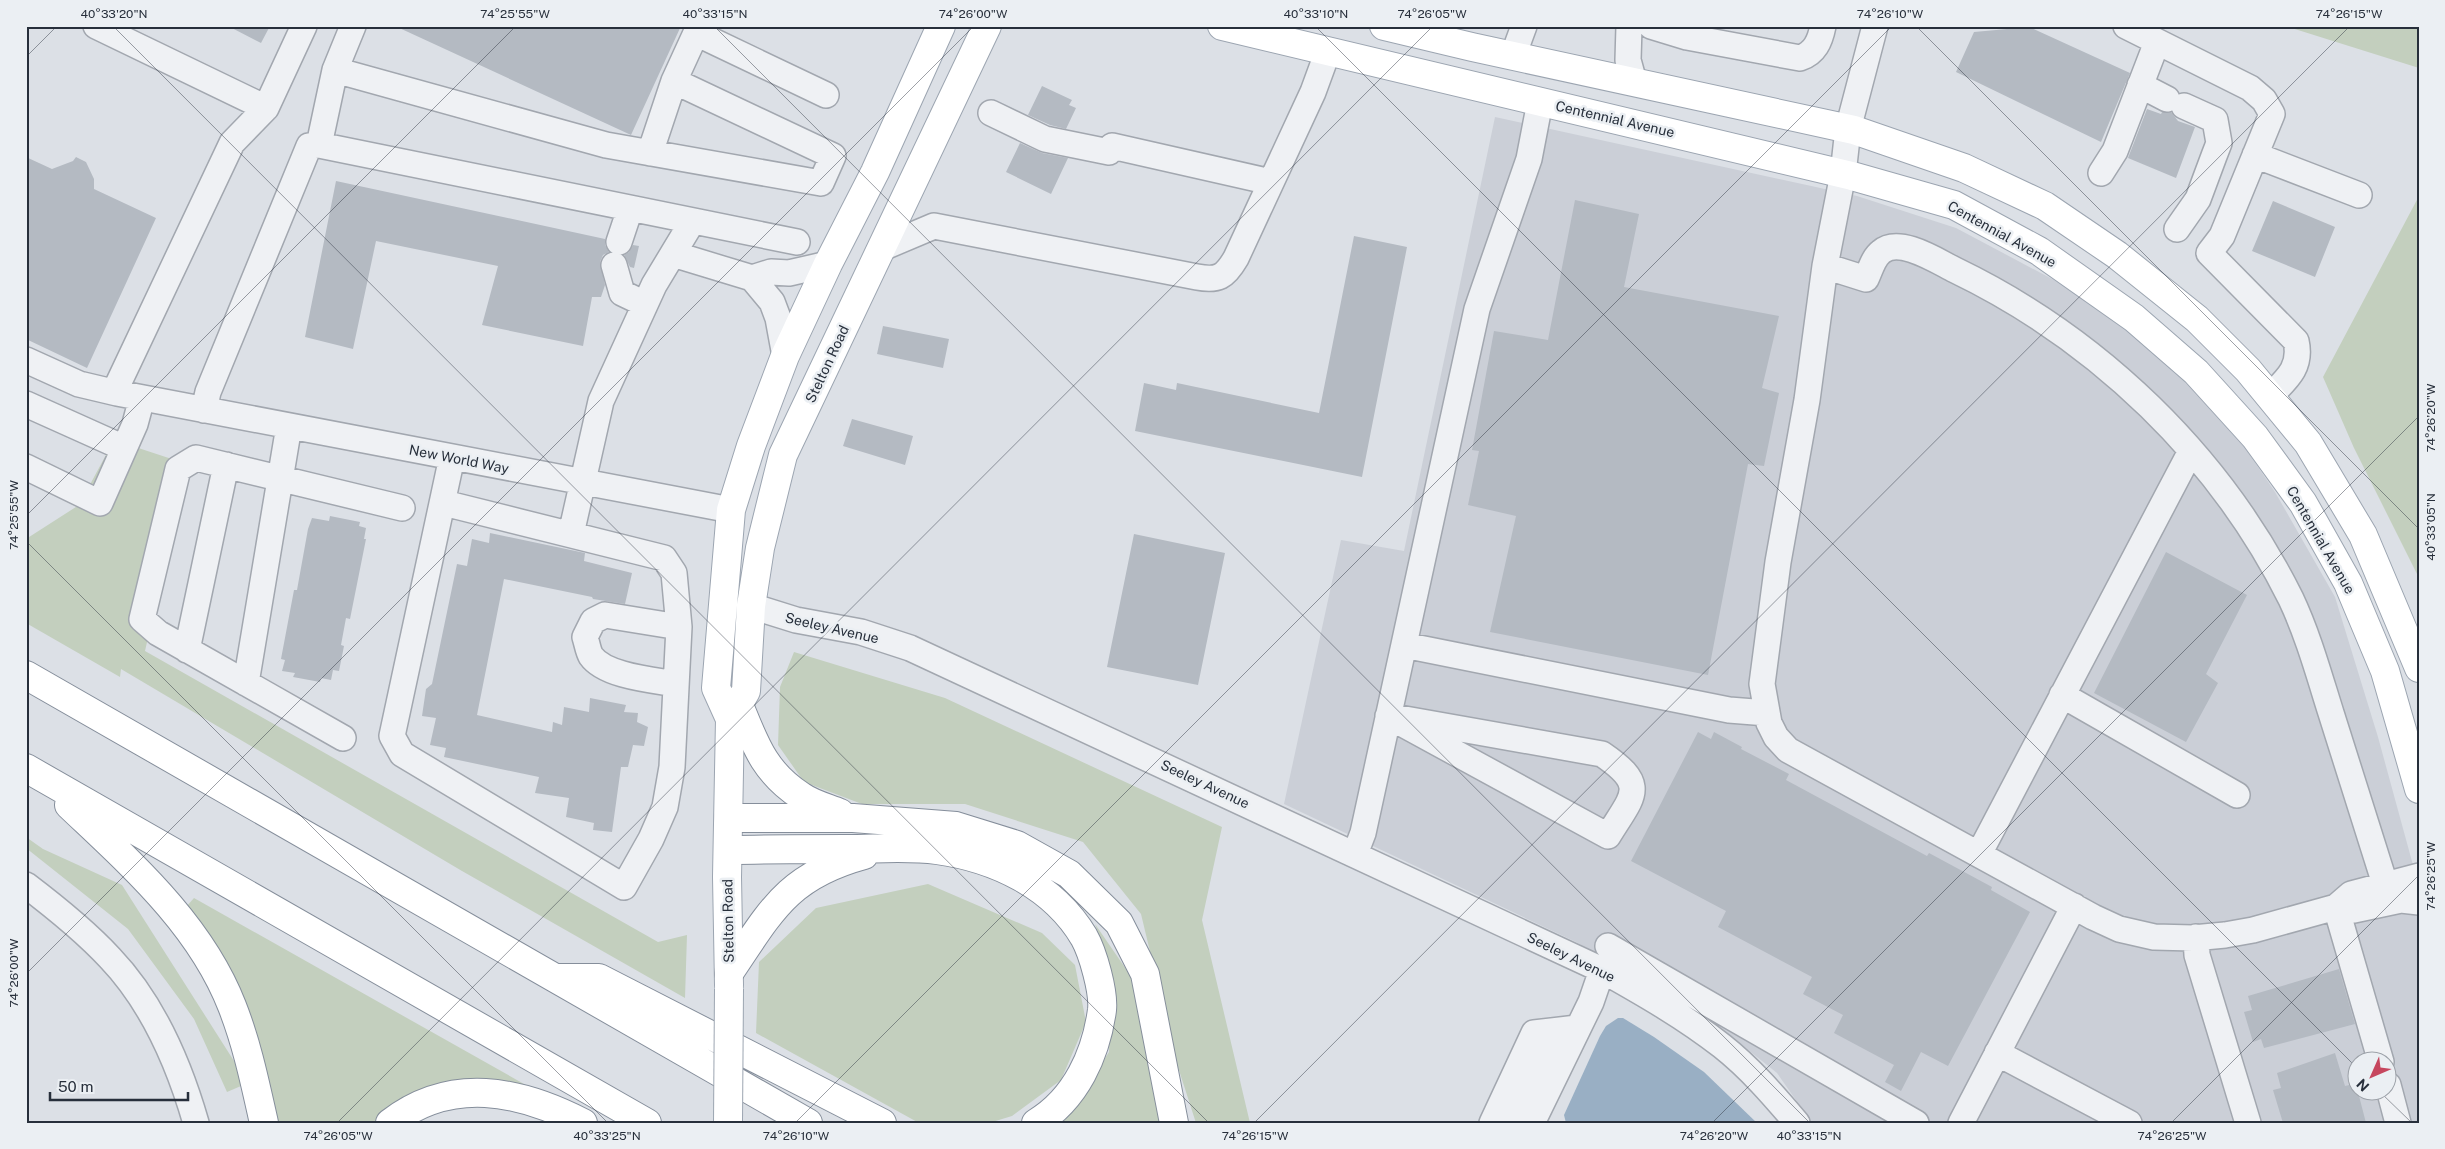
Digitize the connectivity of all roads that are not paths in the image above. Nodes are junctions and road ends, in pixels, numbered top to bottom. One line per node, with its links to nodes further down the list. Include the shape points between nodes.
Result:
1 (96, 26): 24 (street)
2 (304, 26): 24 (street)
3 (353, 26): 18 (street)
4 (987, 26): 38 (main road, Stelton Road)
5 (1222, 26): 16 (main road, Centennial Avenue)
6 (1384, 26): 17 (main road)
7 (1524, 26): 17 (street)
8 (1629, 26): 20 (street, via 1628,60)
9 (1651, 26): 10 (street, via 1687,38 1800,58 1808,56 1816,48)
10 (1824, 26)
11 (1875, 26): 26 (street)
12 (2126, 26): 15 (street)
13 (939, 28): 40 (main road, Stelton Road, via 875,172)
14 (698, 29): 19 (street); 22 (street)
15 (2157, 42): 21 (street); 29 (street, via 2250,88 2264,100 2272,114)
16 (1328, 52): 23 (main road, Centennial Avenue); 32 (street)
17 (1513, 56): 20 (main road)
18 (335, 70): 27 (street); 28 (street, via 606,145)
19 (674, 81): 28 (street); 28 (street, via 834,156 821,183)
20 (1634, 82): 26 (main road)
21 (2140, 85): 30 (street, via 2115,151); 36 (street, via 2214,120 2219,143 2198,199)
22 (826, 95)
23 (1540, 102): 31 (main road, Centennial Avenue); 65 (street, via 1529,159 1477,309)
24 (266, 108): 46 (street, via 232,143 119,382)
25 (991, 113): 32 (street, via 1045,139)
26 (1848, 128): 31 (street); 47 (main road, via 1964,168 2045,206 2117,255 2197,320)
27 (319, 145): 34 (street); 50 (street, via 309,146 208,392)
28 (650, 153)
29 (2256, 155): 33 (street); 47 (street, via 2222,236 2208,253 2296,341 2299,354 2294,368)
30 (2101, 173)
31 (1843, 174): 41 (street); 77 (main road, Centennial Avenue, via 1954,205 2039,251 2134,318 2196,372 2255,437 2303,503 2348,583 2385,671)
32 (1271, 182): 38 (street, via 1229,271 1211,280 934,226)
33 (2359, 195)
34 (630, 209): 35 (street); 43 (street, via 617,254 622,293)
35 (692, 222): 37 (street); 39 (street)
36 (2177, 230)
37 (797, 242)
38 (882, 248): 63 (main road, Stelton Road, via 783,455 766,517)
39 (673, 254): 42 (street); 43 (street)
40 (828, 264): 42 (street); 44 (main road, Stelton Road)
41 (1825, 266): 53 (street, via 1866,279 1881,251 1894,246 1912,249 1995,289 2079,344); 73 (street, via 1807,400 1778,562 1762,684)
42 (752, 278): 44 (street, via 772,302)
43 (645, 304): 58 (street, via 601,401)
44 (785, 356): 61 (main road, Stelton Road)
45 (26, 360): 46 (street, New World Way, via 79,384)
46 (117, 393): 48 (street, New World Way)
47 (2270, 396): 67 (main road, via 2308,443 2363,535)
48 (142, 398): 50 (street, New World Way); 52 (street)
49 (26, 404): 52 (street)
50 (196, 409): 51 (street, New World Way)
51 (289, 426): 54 (street, New World Way); 57 (street)
52 (124, 448): 56 (street, via 100,504)
53 (2191, 450): 71 (street); 86 (street, via 2247,524 2292,601 2313,656)
54 (452, 457): 58 (street, New World Way); 59 (street)
55 (226, 465): 57 (street); 66 (street); 66 (street, via 196,458 178,469 142,618 158,633)
56 (26, 468)
57 (281, 479): 60 (street); 69 (street)
58 (583, 482): 61 (street, New World Way); 62 (street)
59 (444, 503): 62 (street); 70 (street, via 392,736 402,754 624,887 651,839 664,807 672,767)
60 (402, 508)
61 (731, 510): 72 (main road, Stelton Road, via 716,688)
62 (571, 534): 64 (street, via 664,558 674,573)
63 (751, 606): 72 (main road, Stelton Road, via 746,691); 83 (street, Seeley Avenue, via 796,620 861,632 910,648)
64 (679, 627): 70 (street); 70 (street, via 605,615 593,621 585,637 590,655 601,665 640,678)
65 (1404, 645): 73 (street, via 1730,710); 74 (street)
66 (187, 650): 69 (street)
67 (2419, 668)
68 (26, 674): 94 (main road)
69 (246, 683): 75 (street)
70 (676, 684)
71 (2062, 695): 78 (street); 84 (street)
72 (735, 712): 79 (main road, Stelton Road); 80 (main road, via 774,776 802,797)
73 (1766, 713): 84 (street, via 1776,737 1788,750)
74 (1388, 716): 74 (street, via 1608,836 1632,796 1631,780 1602,754); 83 (street, via 1363,833)
75 (343, 738)
76 (32, 771): 101 (main road, via 130,862 191,933 232,1005 250,1059); 104 (main road)
77 (2419, 789)
78 (2237, 795)
79 (729, 818): 80 (main road); 82 (main road, Stelton Road)
80 (853, 818): 109 (main road, via 956,826 1017,845 1069,874 1119,923 1144,974)
81 (890, 848): 82 (main road); 95 (main road, via 854,858 794,887 766,916); 108 (main road, via 935,850 992,862 1032,883 1058,903 1090,948 1103,1003 1099,1032 1080,1079 1052,1111)
82 (729, 850): 95 (main road, Stelton Road)
83 (1355, 854): 93 (street, Seeley Avenue)
84 (1979, 854): 89 (street)
85 (2419, 876): 86 (street)
86 (2385, 884): 90 (street, via 2351,894)
87 (26, 885): 100 (street, via 111,958 147,1006 183,1080)
88 (2419, 902): 90 (street, via 2401,900 2354,910)
89 (2074, 906): 91 (street, via 2119,929 2154,937); 98 (street)
90 (2339, 906): 91 (street, via 2253,930); 97 (street)
91 (2196, 937): 120 (street, via 2197,955)
92 (1608, 946): 117 (street)
93 (1602, 970): 96 (street, via 1591,1002); 116 (street, Seeley Avenue, via 1647,995 1722,1046 1759,1080)
94 (555, 978): 106 (main road); 107 (main road, via 599,978)
95 (729, 981): 105 (main road, Stelton Road, bridge)
96 (1577, 1028): 110 (street, via 1534,1033); 111 (street, via 1541,1040); 112 (street, via 1550,1044); 113 (street, via 1557,1048); 114 (street); 115 (street, via 1575,1052)
97 (2378, 1052)
98 (1998, 1053): 118 (street); 119 (street)
99 (2392, 1102): 121 (street)
100 (196, 1123)
101 (264, 1123)
102 (390, 1123): 103 (main road, via 427,1101 451,1094 478,1092 506,1094)
103 (583, 1123)
104 (647, 1123)
105 (728, 1123)
106 (808, 1123)
107 (882, 1123)
108 (1036, 1123)
109 (1174, 1123)
110 (1492, 1123)
111 (1500, 1123)
112 (1511, 1123)
113 (1523, 1123)
114 (1532, 1123)
115 (1541, 1123)
116 (1797, 1123)
117 (1916, 1123)
118 (1961, 1123)
119 (2129, 1123)
120 (2248, 1123)
121 (2398, 1123)

